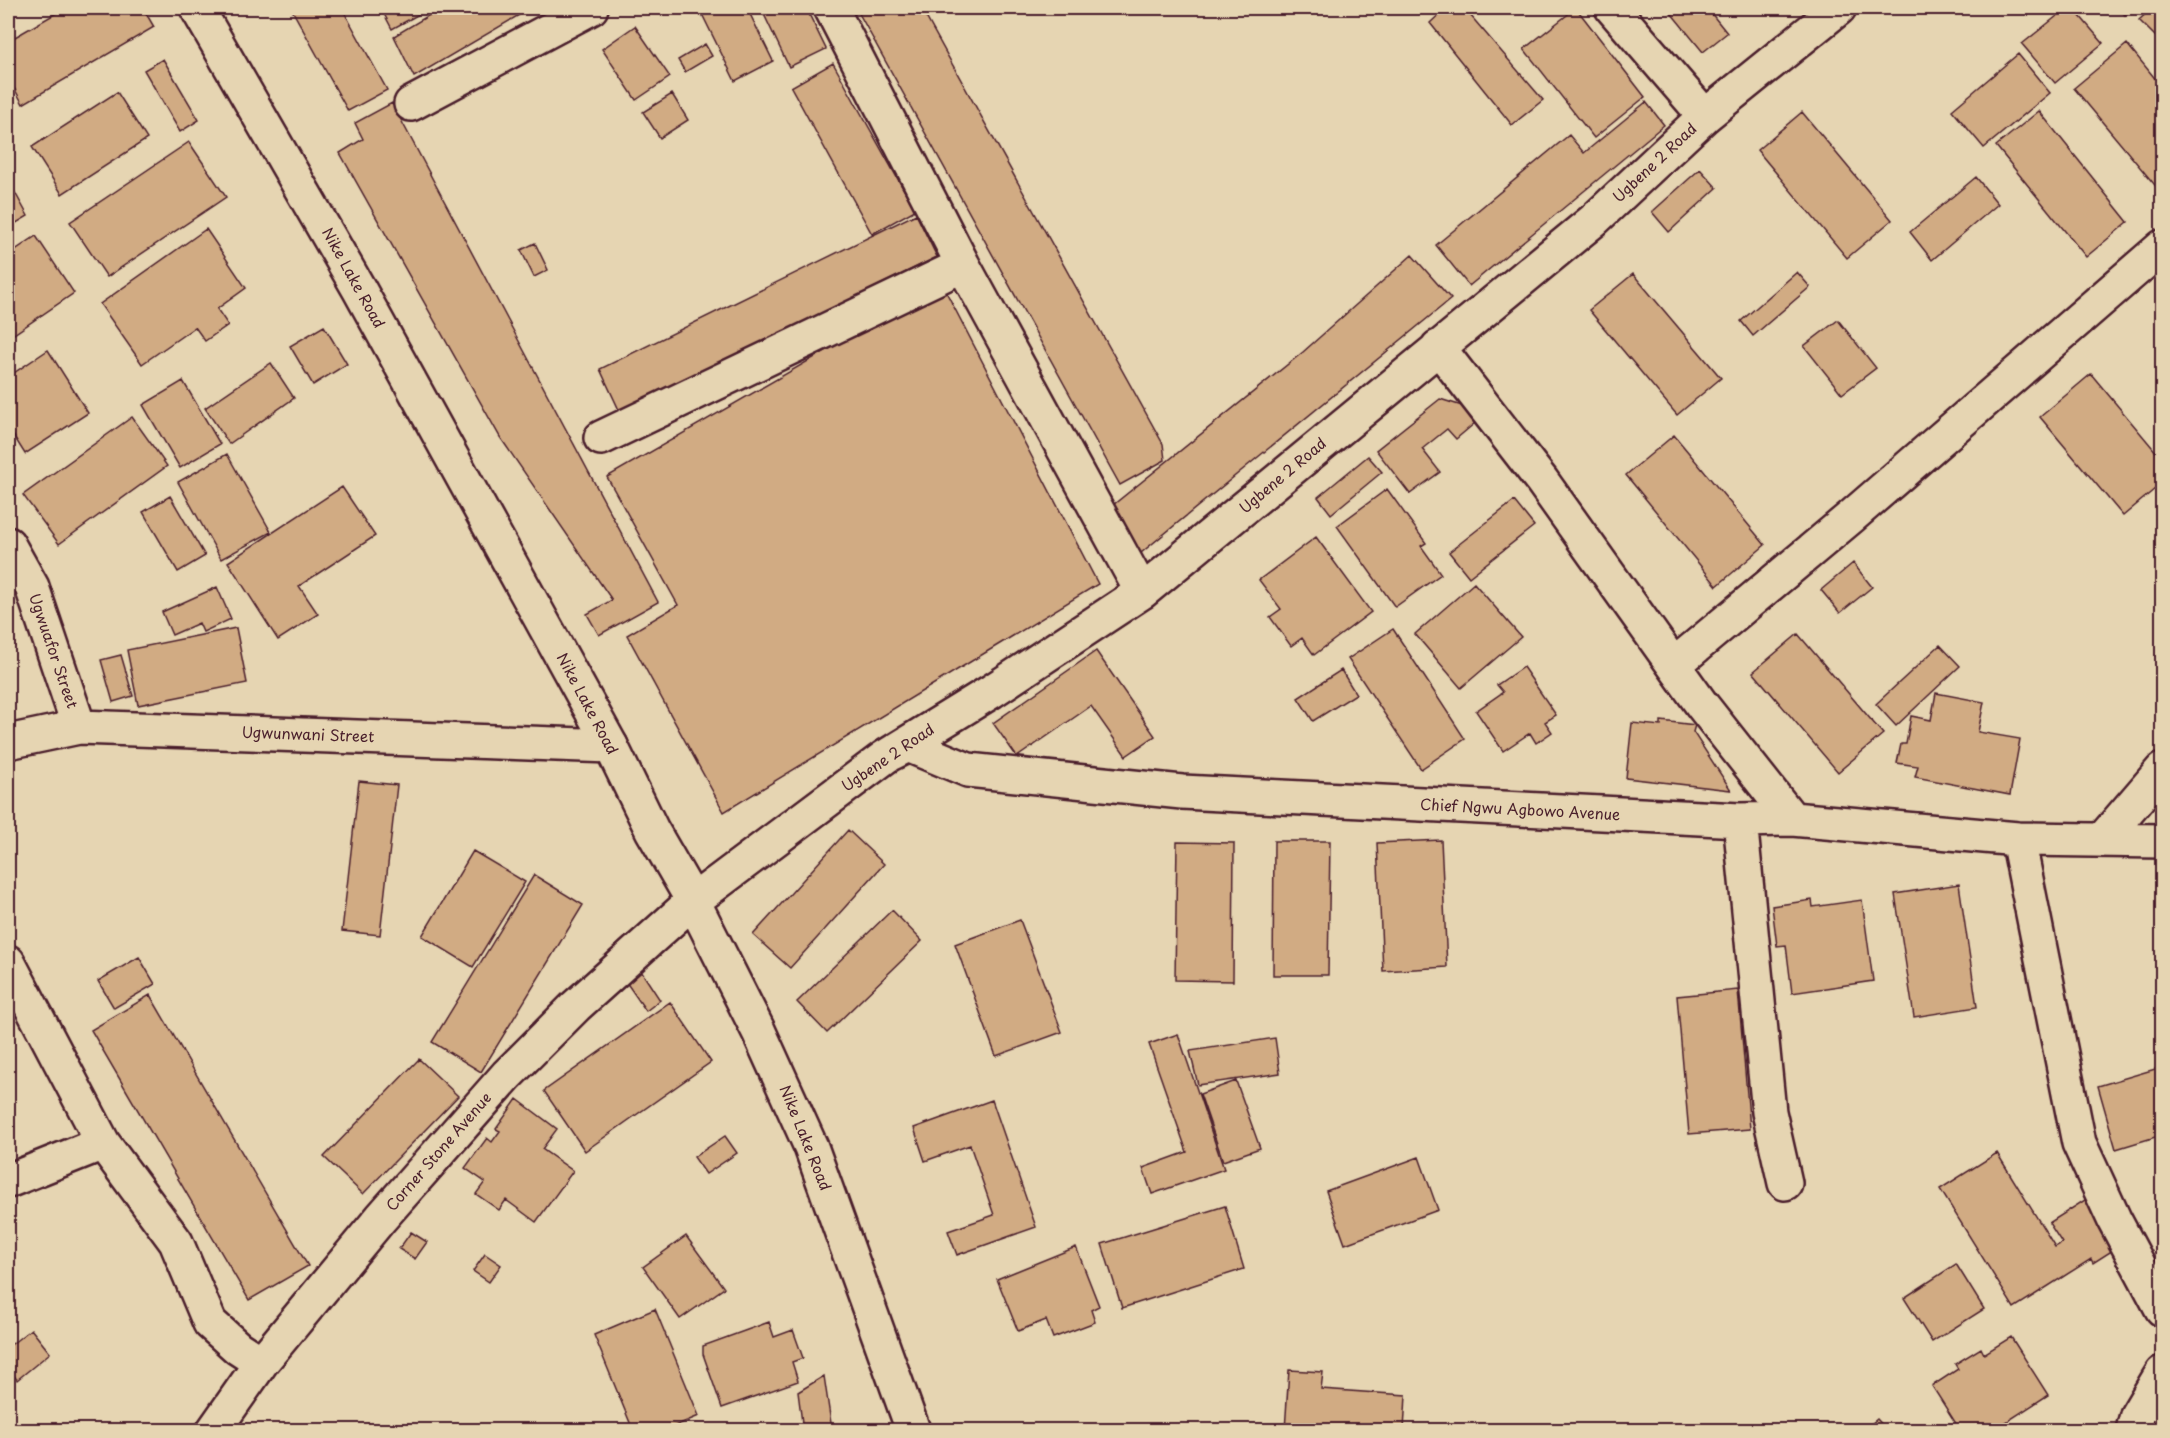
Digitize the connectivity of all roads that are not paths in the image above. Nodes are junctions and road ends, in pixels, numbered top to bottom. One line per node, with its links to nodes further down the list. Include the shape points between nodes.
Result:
1 (197, 8): 17 (street, Nike Lake Road, via 359,288)
2 (591, 8): 6 (street)
3 (831, 8): 9 (street)
4 (1612, 8): 7 (street)
5 (1839, 8): 7 (street, Ugbene 2 Road)
6 (411, 104)
7 (1705, 116): 10 (street, Ugbene 2 Road, via 1593,220)
8 (2163, 247): 14 (street)
9 (963, 265): 11 (street); 13 (street)
10 (1438, 347): 13 (street, Ugbene 2 Road); 14 (street, via 1542,481)
11 (602, 438)
12 (8, 543): 15 (street, Ugwuafor Street, via 32,587)
13 (1142, 592): 18 (street, Ugbene 2 Road)
14 (1674, 665): 20 (street)
15 (79, 727): 16 (street, Ugwunwani Street); 17 (street, Ugwunwani Street)
16 (8, 742)
17 (611, 746): 25 (street, Nike Lake Road, via 652,830)
18 (885, 757): 21 (street, Chief Ngwu Agbowo Avenue, via 908,745 968,770 1182,792); 25 (street, Ugbene 2 Road)
19 (2163, 770): 23 (street)
20 (1792, 819): 21 (street, Chief Ngwu Agbowo Avenue); 22 (street, Chief Ngwu Agbowo Avenue)
21 (1740, 820): 29 (street, via 1769,1112)
22 (2019, 839): 23 (street, Chief Ngwu Agbowo Avenue); 30 (street, via 2079,1143 2114,1219)
23 (2102, 840): 24 (street, Chief Ngwu Agbowo Avenue)
24 (2163, 841)
25 (693, 901): 31 (street, Corner Stone Avenue, via 576,1006 507,1075); 34 (street, Nike Lake Road, via 811,1147)
26 (8, 962): 27 (street)
27 (103, 1143): 28 (street); 31 (street, via 176,1242 210,1323)
28 (8, 1181)
29 (1785, 1183)
30 (2163, 1309)
31 (261, 1363): 33 (street, Corner Stone Avenue)
32 (2163, 1373): 35 (street)
33 (214, 1431)
34 (913, 1431)
35 (2133, 1431)

